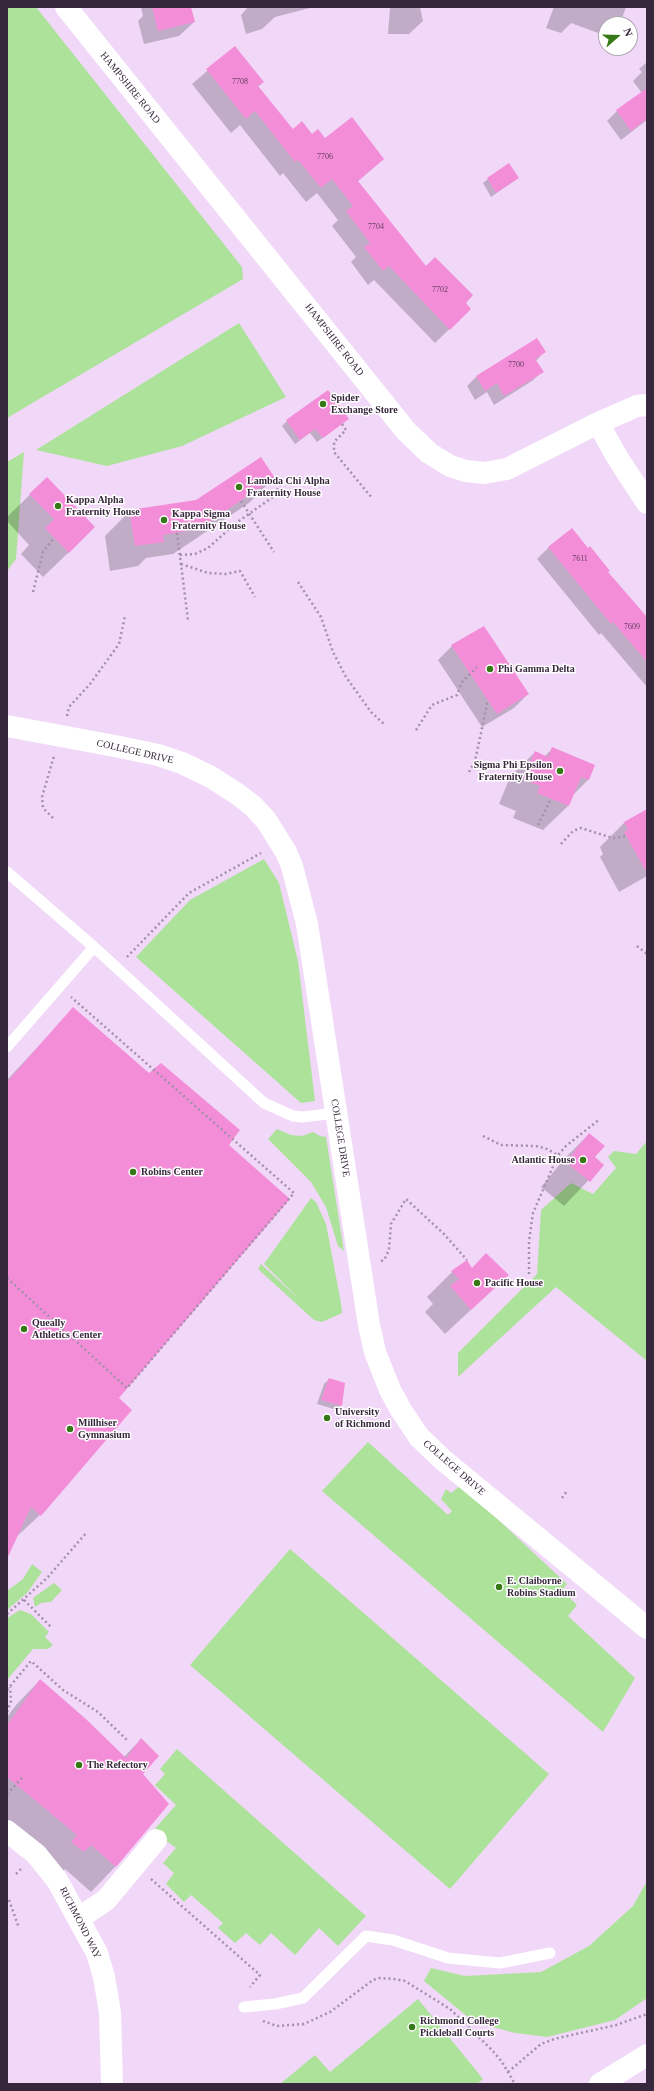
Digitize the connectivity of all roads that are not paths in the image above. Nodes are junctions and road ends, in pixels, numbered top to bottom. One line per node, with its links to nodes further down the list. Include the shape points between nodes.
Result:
1 (66, 7): 3 (street, HAMPSHIRE ROAD, via 406,431 429,453 450,466 484,473 507,468)
2 (647, 405): 3 (street, HAMPSHIRE ROAD, via 637,406)
3 (598, 423): 4 (street)
4 (647, 503)
5 (7, 726): 9 (street, COLLEGE DRIVE, via 128,749 182,763 236,793 254,806 266,820 286,852 297,880)
6 (7, 872): 7 (lane)
7 (94, 947): 8 (lane); 9 (lane, via 264,1103 293,1116)
8 (7, 1047)
9 (336, 1113): 10 (street, COLLEGE DRIVE, via 369,1325 375,1352 401,1410 419,1436 442,1459)
10 (647, 1628)
11 (7, 1831): 13 (street, RICHMOND WAY, via 36,1854 58,1880)
12 (156, 1840): 13 (street, via 106,1900)
13 (79, 1918): 17 (street, RICHMOND WAY, via 97,1953 104,1977 110,2012)
14 (550, 1953): 15 (lane, via 500,1963 448,1958 393,1940 366,1936 303,1998)
15 (244, 2007)
16 (647, 2055): 18 (street)
17 (112, 2084)
18 (600, 2084)

